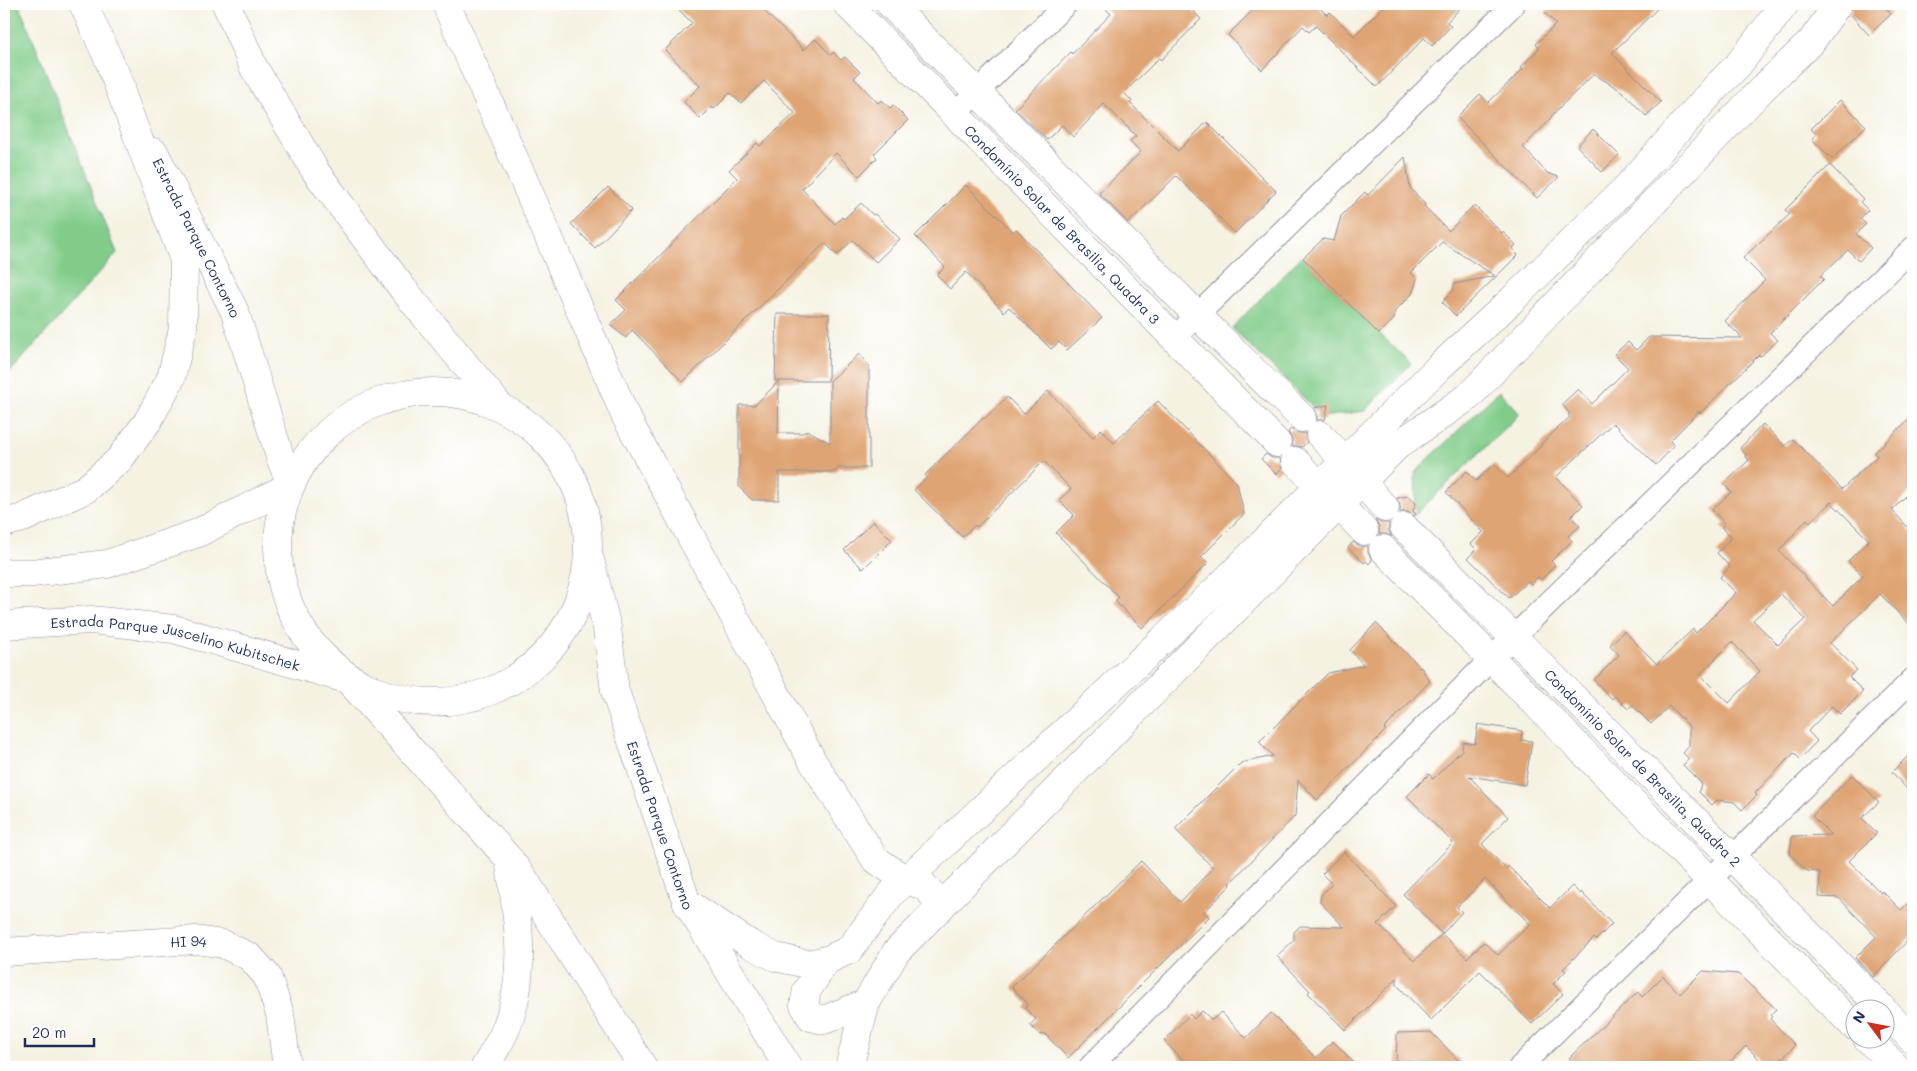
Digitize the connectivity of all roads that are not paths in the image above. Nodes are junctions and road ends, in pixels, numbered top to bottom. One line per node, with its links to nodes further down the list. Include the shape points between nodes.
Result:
1 (83, 4): 10 (main road, Estrada Parque Contorno)
2 (226, 4): 18 (main road, via 254,68 316,172 403,289)
3 (446, 4): 39 (main road, via 625,416 813,762 875,859)
4 (847, 4): 12 (main road, Condomínio Solar de Brasilia, Quadra 3)
5 (890, 4): 11 (main road)
6 (1066, 4): 11 (street)
7 (1514, 4): 14 (street)
8 (1785, 4): 16 (main road, via 1738,65 1630,184)
9 (1838, 4): 17 (main road, via 1811,42 1762,89)
10 (111, 66): 23 (main road, Estrada Parque Contorno, via 235,312); 26 (main road, via 184,260 182,329 171,378 148,421 118,460 86,489 23,518)
11 (977, 92): 12 (street); 14 (main road)
12 (955, 114): 15 (main road, Condomínio Solar de Brasilia, Quadra 3)
13 (1913, 248): 32 (street)
14 (1197, 315): 15 (street); 19 (main road)
15 (1174, 338): 20 (main road, Condomínio Solar de Brasilia, Quadra 3)
16 (1438, 368): 17 (main road, via 1454,374 1464,385); 21 (main road)
17 (1468, 397): 22 (main road, via 1398,445)
18 (497, 403): 23 (main road, via 437,390 378,400 326,432); 29 (main road, via 536,428 567,463 586,510)
19 (1302, 418): 20 (main road); 21 (main road)
20 (1277, 443): 24 (main road, Condomínio Solar de Brasilia, Quadra 3)
21 (1344, 460): 24 (main road)
22 (1362, 482): 25 (main road); 27 (main road, Condomínio Solar de Brasilia, Quadra 2)
23 (289, 484): 30 (main road, via 198,534 107,564 32,574); 35 (main road, via 276,557 296,626)
24 (1319, 486): 39 (main road, via 1217,589)
25 (1340, 506): 28 (main road); 41 (main road)
26 (4, 523)
27 (1403, 526): 28 (main road); 32 (main road, Condomínio Solar de Brasilia, Quadra 2)
28 (1382, 548): 33 (main road)
29 (590, 560): 35 (main road, Estrada Parque Juscelino Kubitschek, via 564,635 505,688 428,706); 40 (main road, Estrada Parque Contorno, via 607,628 615,691)
30 (4, 573)
31 (4, 625): 35 (main road, Estrada Parque Juscelino Kubitschek, via 91,620 174,629)
32 (1514, 638): 33 (street); 36 (main road, Condomínio Solar de Brasilia, Quadra 2)
33 (1491, 659): 38 (main road); 55 (street)
34 (1913, 679): 36 (street)
35 (347, 681): 37 (main road)
36 (1732, 858): 38 (street); 44 (main road, Condomínio Solar de Brasilia, Quadra 2)
37 (509, 859): 51 (main road, via 518,921 518,986 508,1023); 52 (main road)
38 (1709, 879): 46 (main road); 56 (street)
39 (907, 881): 41 (main road, via 923,886 934,895); 43 (main road, via 891,894 849,950)
40 (687, 903): 43 (main road, via 775,957 807,964); 53 (main road, Estrada Parque Contorno)
41 (940, 908): 45 (main road, via 896,952)
42 (4, 952): 50 (main road, HI 94, via 196,940 223,944 250,956 267,976 280,1014)
43 (827, 960): 45 (main road, via 807,990 804,1005 812,1017 824,1020)
44 (1871, 998)
45 (866, 1002): 54 (main road)
46 (1844, 1016)
47 (1894, 1021): 48 (main road, Condomínio Solar de Brasilia, Quadra 2)
48 (1913, 1040)
49 (1877, 1048): 57 (main road)
50 (287, 1067)
51 (485, 1067)
52 (643, 1067)
53 (788, 1067)
54 (849, 1067)
55 (1090, 1067)
56 (1520, 1067)
57 (1896, 1067)

